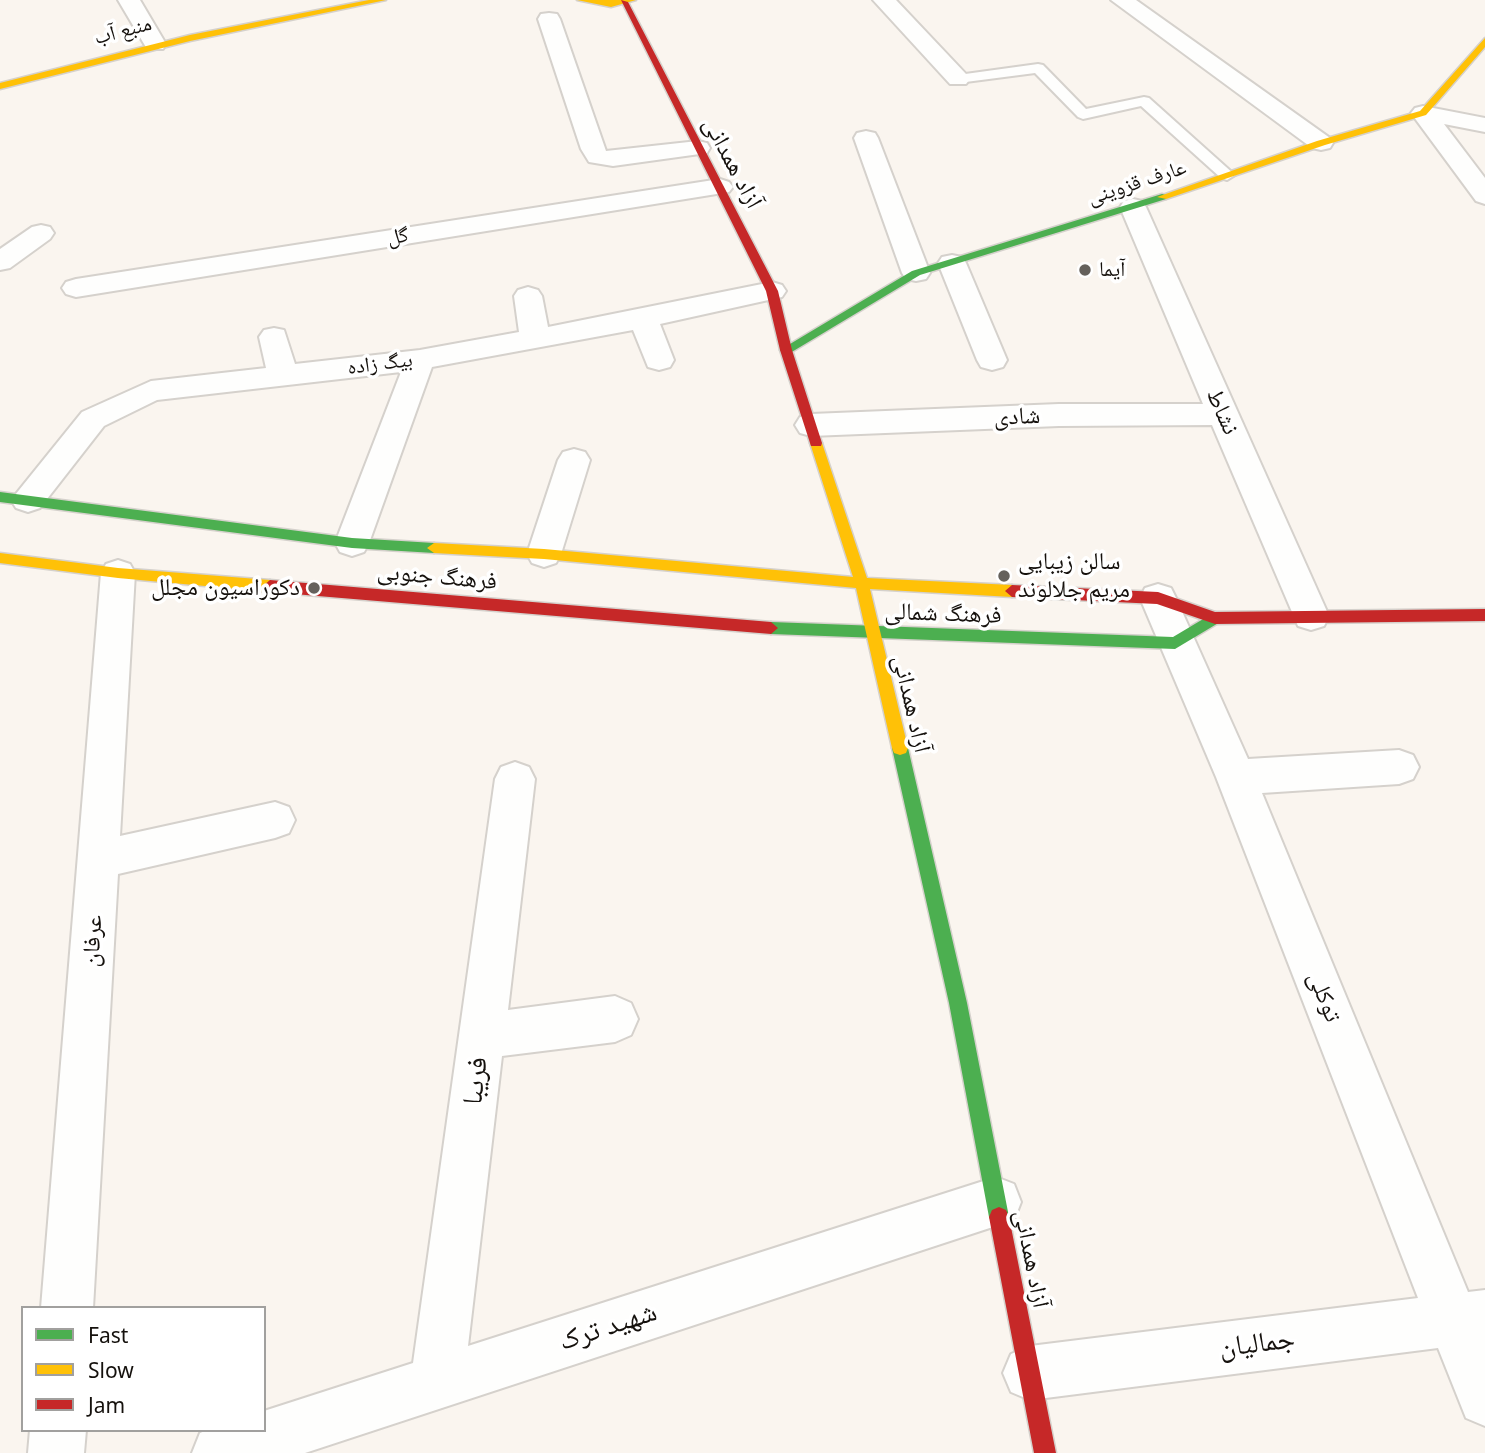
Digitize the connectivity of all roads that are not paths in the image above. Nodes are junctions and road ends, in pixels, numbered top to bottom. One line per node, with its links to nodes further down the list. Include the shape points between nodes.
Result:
1 (129, 0): 9 (street)
2 (382, 0): 9 (street, منبع آب)
3 (581, 0): 6 (street, via 596,4)
4 (884, 0): 10 (street)
5 (1122, 0): 15 (street)
6 (628, 1): 16 (street, آزاد همدانی)
7 (550, 19): 16 (street, via 598,157)
8 (1485, 41): 12 (street)
9 (155, 44): 11 (street, منبع آب)
10 (958, 79): 17 (lane, via 1038,68 1083,114 1144,101)
11 (0, 86)
12 (1423, 113): 13 (street); 15 (street, عارف قزوینی); 19 (street)
13 (1485, 125)
14 (866, 138): 24 (street)
15 (1321, 143): 17 (street, عارف قزوینی)
16 (698, 148): 18 (street, آزاد همدانی)
17 (1227, 175): 20 (street, عارف قزوینی)
18 (720, 187): 25 (street, گل); 26 (street, آزاد همدانی)
19 (1484, 193)
20 (1133, 207): 23 (street, عارف قزوینی); 36 (street, نشاط)
21 (41, 233): 22 (street)
22 (0, 262)
23 (952, 263): 24 (street, عارف قزوینی); 34 (street)
24 (916, 273): 31 (street, عارف قزوینی)
25 (76, 288)
26 (772, 291): 28 (street, بیگ زاده); 31 (street, آزاد همدانی)
27 (528, 296): 30 (street)
28 (643, 319): 30 (street, بیگ زاده); 33 (street)
29 (274, 337): 35 (street)
30 (536, 339): 32 (street, بیگ زاده)
31 (786, 350): 37 (street, آزاد همدانی)
32 (420, 360): 35 (street, بیگ زاده); 40 (street)
33 (659, 360)
34 (992, 360)
35 (283, 375): 39 (street, بیگ زاده, via 151,391 93,419)
36 (1223, 414): 37 (street, شادی); 47 (street, نشاط)
37 (811, 425): 44 (street, آزاد همدانی)
38 (574, 460): 41 (street)
39 (14, 498): 40 (street, فرهنگ جنوبی)
40 (352, 543): 41 (street, فرهنگ جنوبی)
41 (544, 554): 44 (street, فرهنگ جنوبی)
42 (0, 558): 43 (street, فرهنگ جنوبی)
43 (118, 573): 49 (street, فرهنگ جنوبی); 55 (street, عرفان)
44 (862, 584): 45 (street, فرهنگ شمالی); 49 (street, آزاد همدانی)
45 (1158, 598): 48 (street, فرهنگ شمالی); 50 (street, توکلی)
46 (1485, 615): 47 (street, فرهنگ شمالی)
47 (1311, 616): 48 (street, فرهنگ شمالی)
48 (1215, 618): 50 (street)
49 (872, 634): 50 (street, فرهنگ شمالی); 58 (street, آزاد همدانی, via 958,1003)
50 (1175, 643): 52 (street, توکلی)
51 (1399, 767): 52 (street)
52 (1236, 778): 60 (street, توکلی)
53 (515, 779): 57 (street, فریبا)
54 (275, 820): 55 (street)
55 (98, 860): 59 (street, عرفان)
56 (615, 1019): 57 (street)
57 (482, 1036): 62 (street, فریبا)
58 (996, 1202): 61 (street, آزاد همدانی); 62 (street, شهید ترک)
59 (67, 1306)
60 (1469, 1318): 61 (street, جمالیان); 63 (street, توکلی)
61 (1030, 1373): 67 (street, آزاد همدانی)
62 (437, 1383): 66 (street, شهید ترک)
63 (1485, 1399)
64 (58, 1432): 65 (street)
65 (57, 1453)
66 (220, 1453)
67 (1045, 1453)

